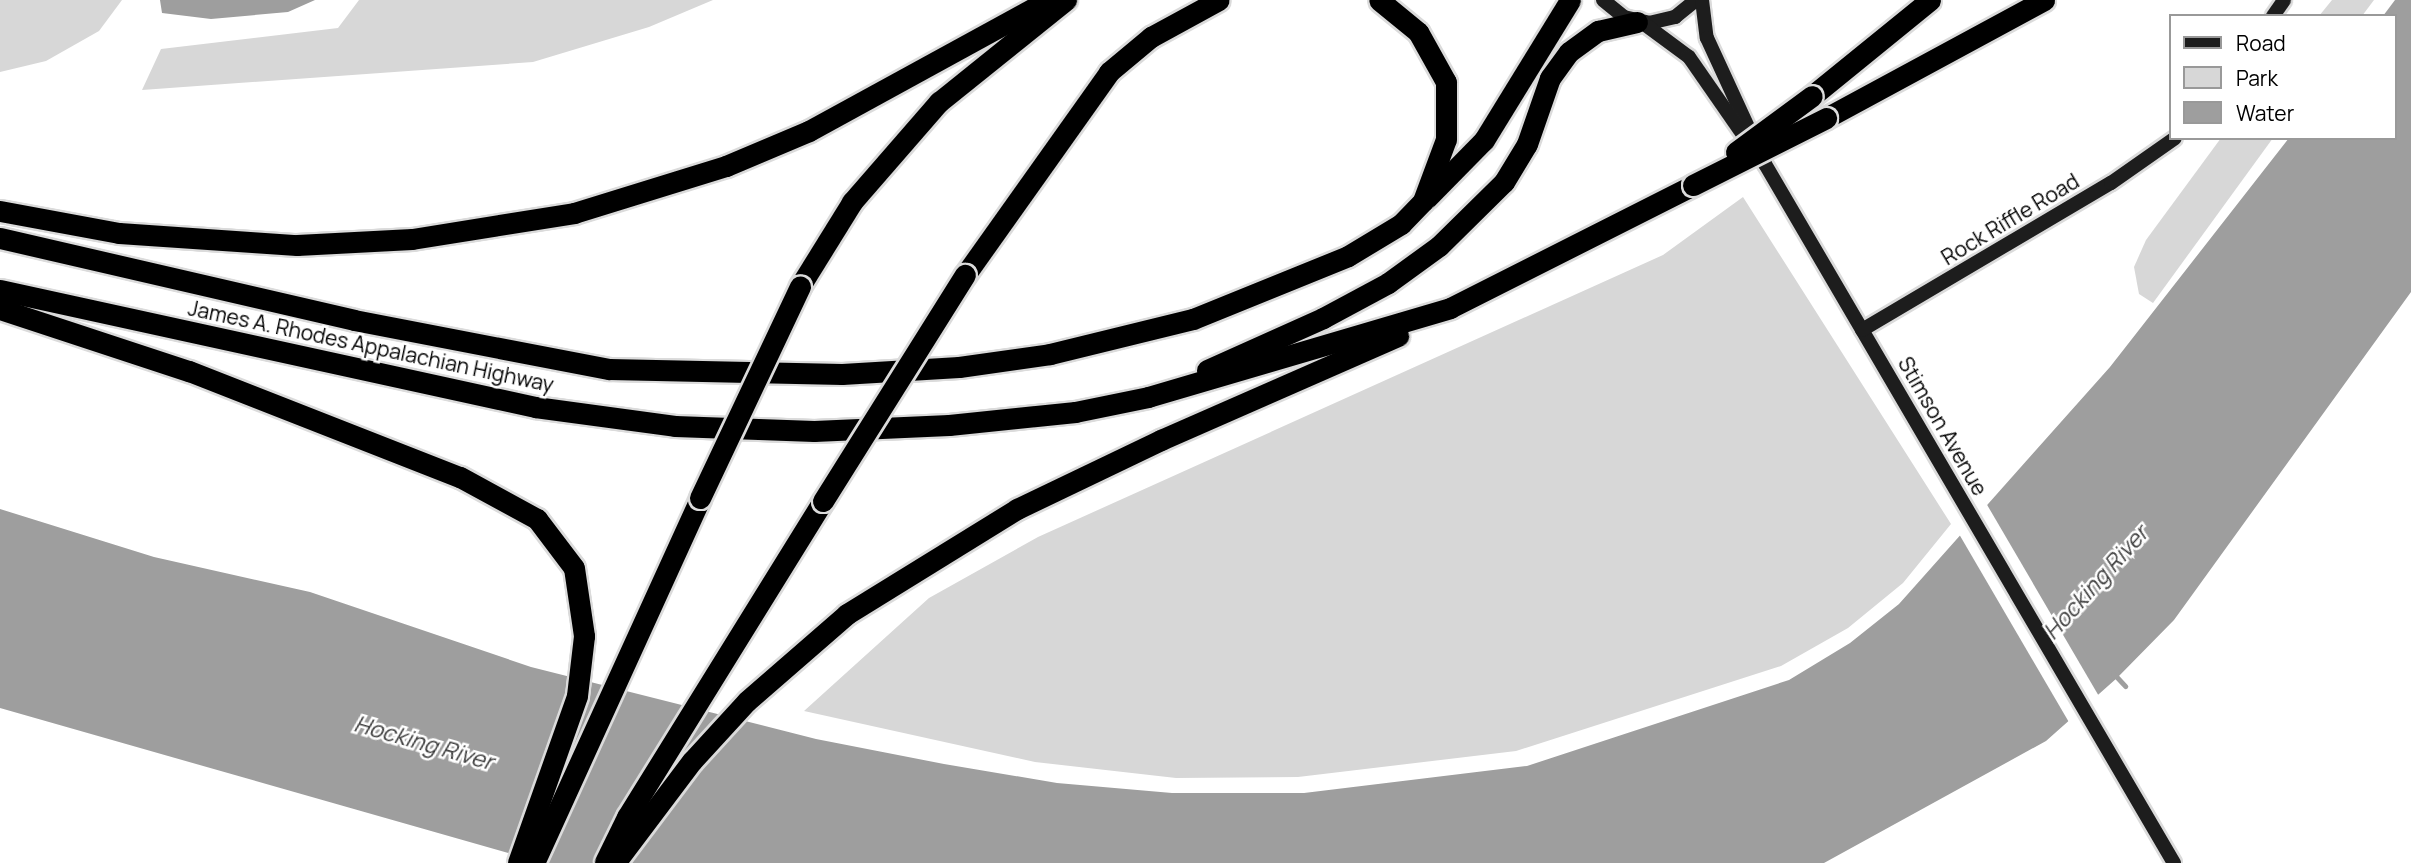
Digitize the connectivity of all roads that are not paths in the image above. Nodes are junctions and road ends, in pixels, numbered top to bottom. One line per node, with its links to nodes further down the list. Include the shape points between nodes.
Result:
1 (1048, 0): 16 (highway, via 809,131 726,166 574,213 412,239 297,245 119,233)
2 (1066, 0): 24 (highway, bridge, via 930,112 852,202 800,286)
3 (1219, 0): 25 (highway, bridge, via 1151,37 1109,72 965,275 627,817)
4 (1379, 0): 15 (highway, via 1418,32 1446,82 1446,139)
5 (1570, 0): 15 (highway, via 1484,140)
6 (1603, 0): 11 (main road)
7 (1696, 0): 11 (main road, via 1675,17)
8 (1702, 0): 13 (main road, Stimson Avenue, via 1707,38)
9 (1930, 0): 14 (highway, James A. Rhodes Appalachian Highway, bridge)
10 (2044, 0): 14 (highway, bridge)
11 (1640, 22): 13 (main road, via 1689,57); 22 (highway, via 1598,31 1569,52 1550,78 1527,144 1504,182 1413,267 1323,318)
12 (2172, 140): 21 (main road, Rock Riffle Road, via 2111,183)
13 (1765, 164): 21 (main road, Stimson Avenue)
14 (1693, 185): 19 (highway, James A. Rhodes Appalachian Highway)
15 (1423, 201): 17 (highway, via 1401,224 1348,256 1193,319 1050,354 959,367 842,374 609,369 517,355)
16 (0, 211)
17 (0, 238)
18 (0, 290): 22 (highway, James A. Rhodes Appalachian Highway, via 428,387 536,408 675,426 814,431 949,425 1075,412)
19 (1450, 308): 22 (highway, James A. Rhodes Appalachian Highway); 26 (highway, via 1017,509 924,562 806,647 692,761)
20 (0, 309): 23 (highway, via 189,371 497,493 537,519 575,568 584,636 577,696)
21 (1862, 330): 27 (main road, Stimson Avenue)
22 (1148, 397)
23 (518, 863)
24 (534, 863)
25 (604, 863)
26 (615, 863)
27 (2174, 863)

